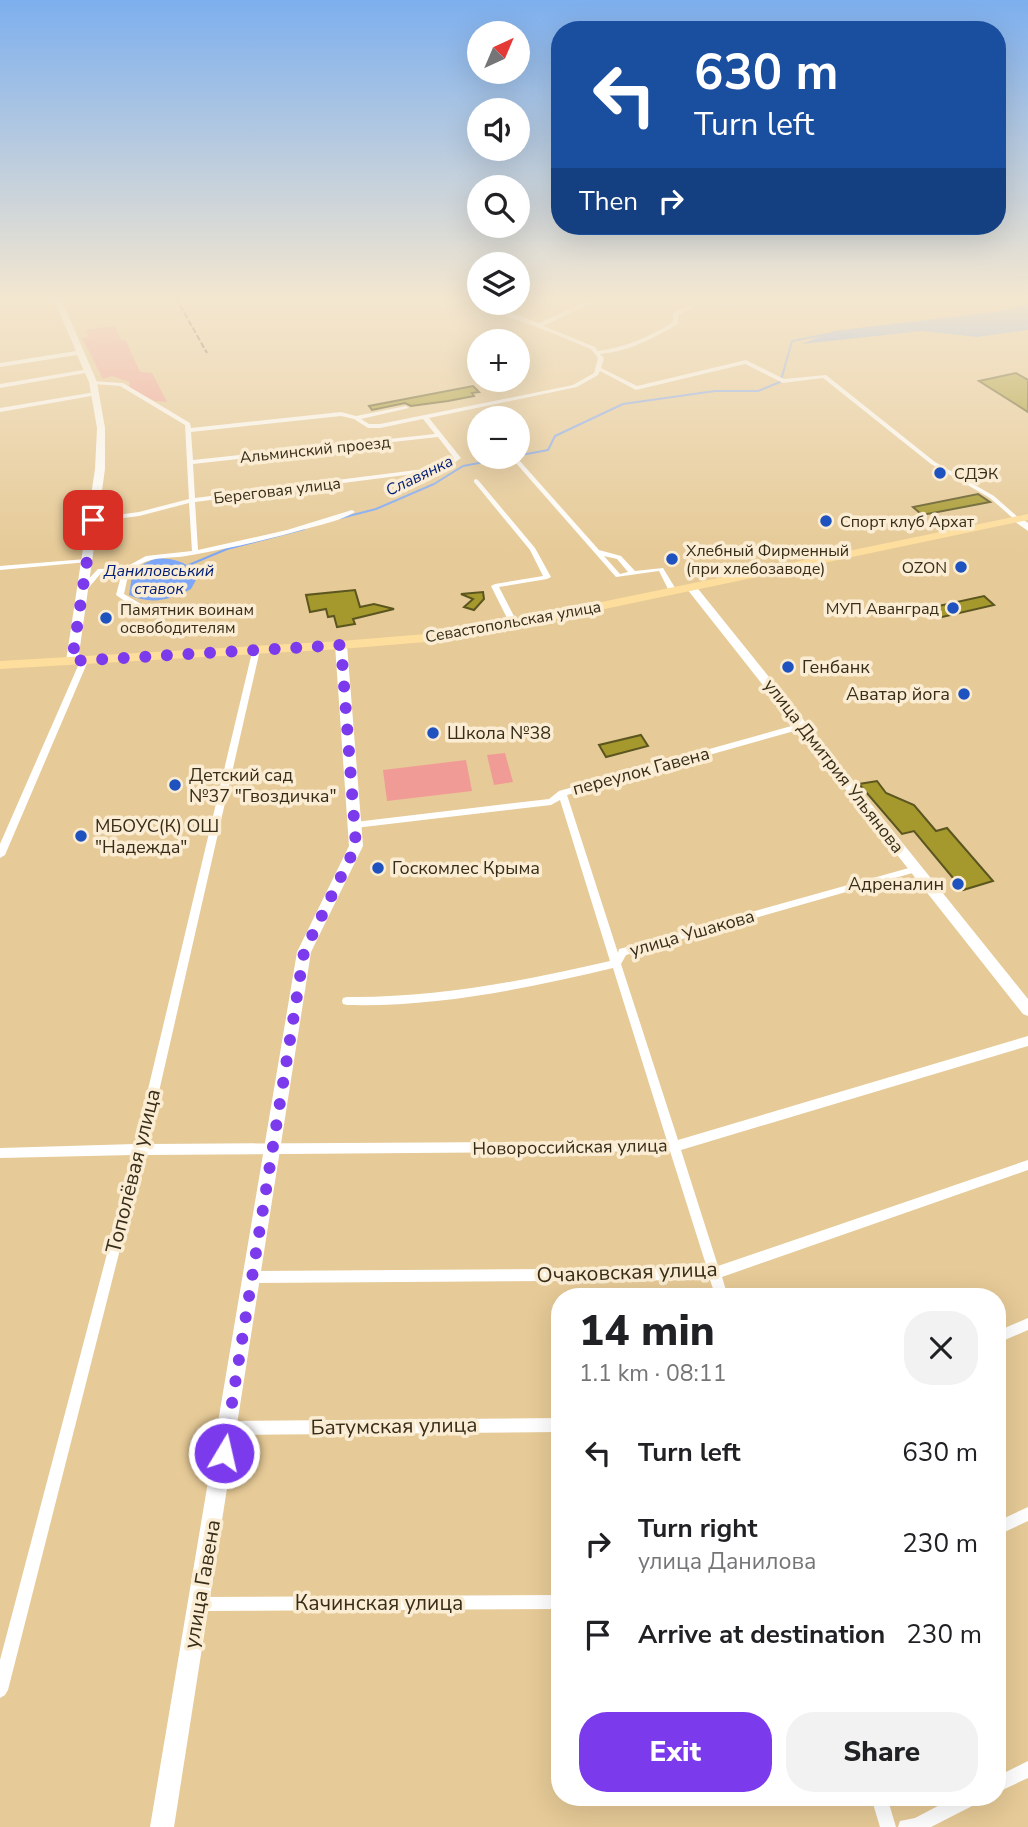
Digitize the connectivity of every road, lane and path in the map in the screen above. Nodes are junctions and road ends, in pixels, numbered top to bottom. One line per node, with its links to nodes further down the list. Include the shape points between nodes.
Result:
1 (93, 383): 7 (main road)
2 (111, 383): 12 (street, via 121,384 163,407)
3 (583, 383): 10 (street)
4 (626, 383): 5 (street, via 640,388)
5 (659, 383)
6 (835, 383): 19 (street, via 933,463)
7 (96, 394): 9 (street); 20 (main road, via 100,442)
8 (406, 408): 11 (street)
9 (0, 410)
10 (425, 417): 11 (street, via 373,427); 13 (street)
11 (356, 418): 12 (street, via 341,414)
12 (191, 430): 14 (street)
13 (438, 435): 14 (street, Альминский проезд); 17 (street, Береговая улица, via 458,458 442,469)
14 (192, 462): 17 (street)
15 (524, 469): 23 (street)
16 (476, 481): 32 (street, via 533,549 547,577 495,586)
17 (193, 500): 20 (street, Береговая улица); 22 (street)
18 (352, 512): 22 (street)
19 (1023, 518): 21 (main road); 28 (main road, Севастопольская улица)
20 (93, 520): 24 (main road)
21 (1028, 528)
22 (195, 552): 26 (street, via 160,554 138,560)
23 (597, 552): 27 (street, via 618,557); 27 (street, via 618,576)
24 (86, 561): 25 (street); 29 (main road)
25 (0, 568)
26 (126, 570): 29 (street, via 100,570); 31 (street, via 120,596)
27 (633, 573): 30 (street, via 661,569)
28 (691, 587): 30 (main road, Севастопольская улица); 37 (main road, улица Дмитрия Ульянова)
29 (82, 590): 35 (main road)
30 (673, 591): 32 (main road, Севастопольская улица)
31 (138, 606)
32 (514, 624): 33 (main road, Севастопольская улица, via 438,637)
33 (341, 645): 34 (main road, Севастопольская улица); 39 (main road, улица Гавена)
34 (256, 650): 35 (main road, Севастопольская улица); 48 (street, Тополёвая улица)
35 (78, 661): 36 (main road, Севастопольская улица); 40 (street)
36 (0, 665)
37 (802, 726): 38 (street, переулок Гавена); 41 (main road, улица Дмитрия Ульянова)
38 (562, 793): 39 (street, переулок Гавена, via 551,802); 42 (street)
39 (355, 825): 47 (main road, улица Гавена, via 356,846 304,952)
40 (0, 855)
41 (916, 869): 42 (street, улица Ушакова, via 623,952); 44 (main road, улица Дмитрия Ульянова)
42 (617, 964): 43 (street, улица Ушакова, via 541,981 389,1004); 46 (street)
43 (347, 1001)
44 (1028, 1010)
45 (1028, 1041): 46 (street, Новороссийская улица)
46 (676, 1146): 47 (street, Новороссийская улица); 51 (street)
47 (270, 1150): 48 (street, Новороссийская улица); 52 (main road, улица Гавена)
48 (139, 1152): 49 (street, Новороссийская улица); 62 (street, Тополёвая улица)
49 (0, 1153)
50 (1028, 1165): 51 (street, Очаковская улица)
51 (714, 1274): 52 (street, Очаковская улица); 53 (street)
52 (250, 1277): 57 (main road, улица Гавена)
53 (719, 1288)
54 (1028, 1324): 55 (street)
55 (1006, 1334)
56 (551, 1425): 57 (street, Батумская улица)
57 (229, 1428): 61 (main road, улица Гавена)
58 (1028, 1514): 59 (street)
59 (1006, 1524)
60 (551, 1602): 61 (street, Качинская улица)
61 (198, 1604): 67 (main road, улица Гавена)
62 (0, 1690)
63 (1028, 1769): 64 (street)
64 (1006, 1780)
65 (882, 1806): 68 (street)
66 (955, 1806): 69 (street)
67 (162, 1827)
68 (888, 1827)
69 (906, 1827)

